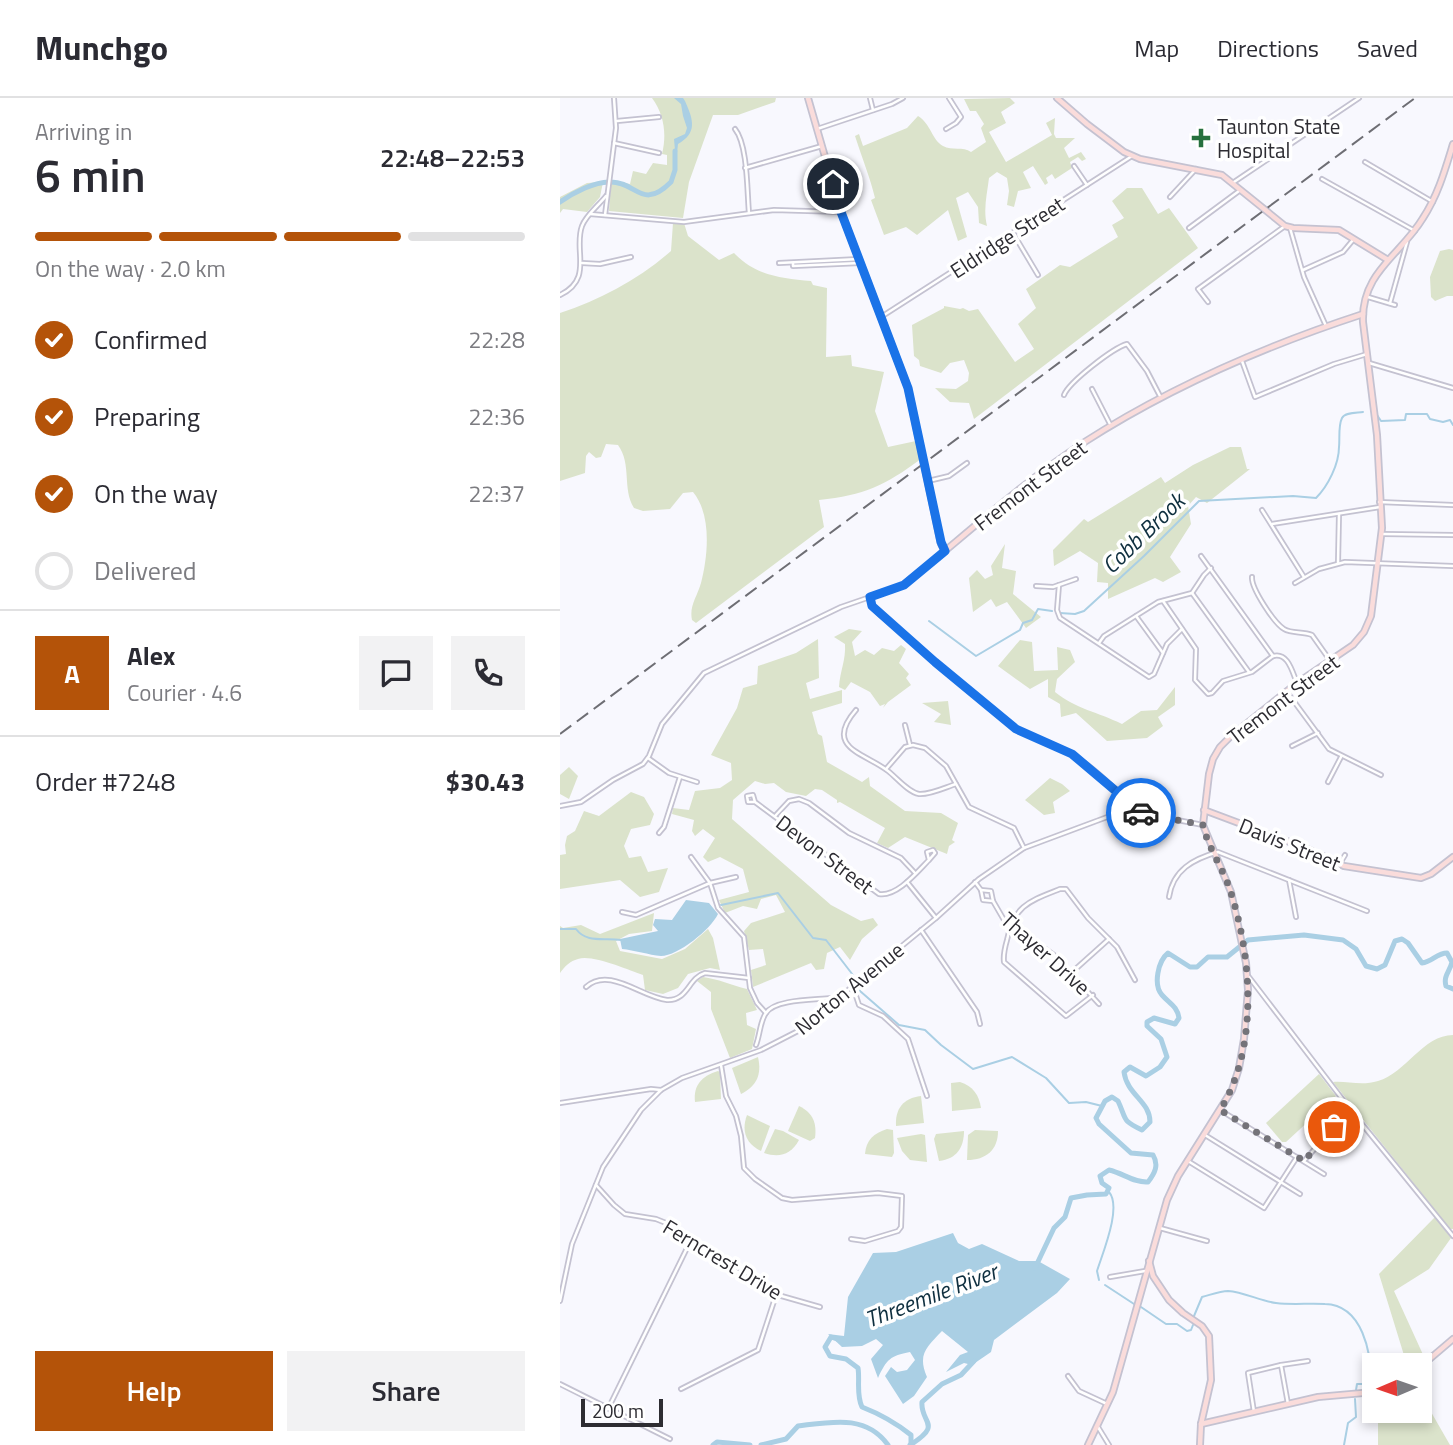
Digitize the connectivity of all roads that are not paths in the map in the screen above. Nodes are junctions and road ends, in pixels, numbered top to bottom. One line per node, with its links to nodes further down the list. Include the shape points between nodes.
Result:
1 (614, 98): 10 (street)
2 (808, 98): 12 (main road)
3 (870, 98): 8 (street)
4 (903, 98): 8 (street)
5 (949, 98): 13 (street, via 961,117)
6 (1057, 98): 18 (main road)
7 (1359, 98): 24 (street)
8 (873, 110): 12 (street)
9 (659, 117): 10 (street)
10 (616, 121): 14 (street)
11 (735, 129): 21 (street)
12 (817, 129): 16 (main road)
13 (946, 129)
14 (614, 143): 17 (street); 27 (street)
15 (1453, 144): 29 (main road, Tremont Street)
16 (822, 146): 21 (street); 30 (main road)
17 (659, 153)
18 (1132, 156): 22 (main road); 25 (street, Eldridge Street)
19 (1365, 162): 29 (street)
20 (1074, 166): 25 (street)
21 (745, 168): 31 (street)
22 (1197, 169): 24 (main road); 28 (street)
23 (1322, 179): 36 (street)
24 (1234, 182): 26 (main road)
25 (1087, 185): 37 (street, Eldridge Street)
26 (1241, 189): 34 (main road); 35 (street)
27 (606, 195): 32 (street); 33 (street)
28 (1170, 197)
29 (1433, 202): 36 (main road, Tremont Street)
30 (841, 212): 31 (street); 42 (main road)
31 (749, 213): 33 (street, via 687,222)
32 (590, 214): 33 (street); 43 (street, via 581,229)
33 (605, 215)
34 (1287, 227): 38 (main road, via 1337,229); 46 (street); 50 (street, via 1198,289)
35 (1189, 228)
36 (1415, 231): 39 (main road, Tremont Street)
37 (1013, 233): 47 (street); 54 (street, Eldridge Street)
38 (1355, 238): 41 (main road); 46 (street, via 1343,252)
39 (1408, 239): 41 (main road, Tremont Street); 51 (street)
40 (631, 257): 43 (street)
41 (1388, 260): 49 (main road, Tremont Street)
42 (860, 261): 44 (street); 44 (street); 54 (main road)
43 (582, 263): 48 (street, via 573,285)
44 (793, 263): 45 (street)
45 (779, 264)
46 (1302, 270): 55 (street)
47 (1038, 275)
48 (560, 295)
49 (1366, 297): 51 (street); 53 (main road, Tremont Street)
50 (1208, 302)
51 (1390, 303): 52 (street)
52 (1395, 305)
53 (1363, 314): 55 (main road, Fremont Street); 56 (main road, Tremont Street)
54 (881, 317): 65 (main road, via 908,388)
55 (1326, 326): 57 (main road, Fremont Street)
56 (1367, 354): 57 (street, via 1255,397); 58 (main road, Tremont Street)
57 (1241, 359): 62 (main road, Fremont Street)
58 (1368, 363): 59 (street); 66 (main road, Tremont Street)
59 (1453, 388)
60 (1092, 389): 63 (street)
61 (1064, 395): 62 (street, via 1079,378 1127,344)
62 (1161, 398): 63 (main road, Fremont Street)
63 (1111, 426): 73 (main road, Fremont Street, via 1010,496)
64 (967, 463): 65 (street, via 949,476)
65 (928, 481): 73 (main road)
66 (1379, 505): 67 (street); 69 (street); 71 (main road, Tremont Street)
67 (1453, 505)
68 (1262, 510): 70 (street)
69 (1339, 514): 70 (street); 76 (street)
70 (1272, 524): 80 (street)
71 (1382, 534): 72 (street); 75 (main road, Tremont Street)
72 (1453, 536)
73 (945, 551): 86 (street, Fremont Street, via 904,585)
74 (1201, 556): 78 (street)
75 (1378, 563): 76 (street); 77 (street); 93 (main road, Tremont Street, via 1368,624 1353,645)
76 (1338, 564): 80 (street)
77 (1453, 566)
78 (1211, 568): 85 (street); 92 (street)
79 (1252, 577): 93 (street, via 1253,587 1280,626 1312,635)
80 (1304, 577): 82 (street)
81 (1076, 579): 83 (street)
82 (1295, 583)
83 (1059, 585): 84 (street); 90 (street, via 1058,616)
84 (1036, 586)
85 (1192, 593): 87 (street); 94 (street)
86 (870, 597): 103 (street, Fremont Street, via 702,674 662,724); 112 (street, via 879,614 1010,724 1072,754 1130,803)
87 (1163, 601): 88 (street); 89 (street)
88 (1136, 616): 90 (street); 91 (street)
89 (1182, 629): 91 (street); 94 (street, via 1196,649 1195,680 1208,694 1228,679)
90 (1098, 643): 91 (street, via 1150,677)
91 (1163, 653)
92 (1273, 656): 94 (street); 95 (street, via 1285,657)
93 (1331, 662): 95 (main road, Tremont Street)
94 (1249, 673)
95 (1297, 683): 96 (main road, Tremont Street)
96 (1287, 691): 99 (street); 113 (main road, Tremont Street, via 1217,750)
97 (856, 710): 104 (street, via 846,723 847,745)
98 (905, 725): 100 (street)
99 (1318, 733): 101 (street); 102 (street, via 1329,749)
100 (910, 745): 104 (street); 109 (street, via 923,747 942,762)
101 (1292, 746)
102 (1341, 756): 105 (street); 108 (street)
103 (648, 758): 106 (street); 111 (street, via 583,801)
104 (886, 769): 109 (street, via 918,794)
105 (1381, 775)
106 (680, 777): 107 (street); 116 (street)
107 (697, 782)
108 (1328, 782)
109 (957, 784): 117 (street, via 969,807 1014,828)
110 (755, 802): 114 (street, Devon Street)
111 (560, 806)
112 (1132, 810): 115 (street, Norton Avenue); 117 (street, Norton Avenue)
113 (1204, 810): 115 (main road, Tremont Street); 123 (main road, Davis Street)
114 (775, 816): 124 (street, via 789,801 804,800 849,833 901,858); 127 (street, Devon Street, via 874,892 888,894)
115 (1203, 825): 118 (main road, Tremont Street)
116 (659, 833)
117 (1024, 848): 128 (street, Norton Avenue)
118 (1214, 853): 126 (street); 131 (street, via 1175,877); 141 (main road, Tremont Street, via 1232,895)
119 (1345, 855): 123 (street)
120 (691, 857): 129 (street)
121 (1453, 857): 123 (main road, Davis Street, via 1419,878)
122 (929, 860): 124 (street, Devon Street)
123 (1339, 865)
124 (915, 873): 127 (street, Devon Street)
125 (736, 877): 129 (street)
126 (1289, 880): 133 (street); 135 (street)
127 (906, 881): 136 (street)
128 (975, 882): 130 (street, Thayer Drive); 136 (street, Norton Avenue)
129 (710, 883): 134 (street, via 635,915); 142 (street, via 718,908 745,939)
130 (981, 890): 132 (street, Thayer Drive, via 983,900); 132 (street, Thayer Drive, via 991,891)
131 (1169, 897)
132 (993, 901): 137 (street, Thayer Drive)
133 (1367, 911)
134 (622, 912)
135 (1296, 917)
136 (936, 918): 138 (street, Norton Avenue)
137 (1010, 924): 139 (street, via 1025,904 1063,888); 140 (street, Thayer Drive, via 1054,955); 146 (street, via 1005,963 1066,1016)
138 (921, 930): 145 (street, Norton Avenue); 150 (street, via 977,1012)
139 (1109, 939): 140 (street); 143 (street)
140 (1070, 974): 146 (street, Thayer Drive)
141 (1247, 975): 156 (main road, Tremont Street, via 1239,1068); 167 (street)
142 (749, 978): 144 (street, via 705,973 672,1000 608,979 592,981); 149 (street, via 754,997)
143 (1135, 980)
144 (586, 987)
145 (852, 987): 147 (street, Norton Avenue); 154 (street, via 859,1005 883,1016 908,1039)
146 (1093, 995): 148 (street, Thayer Drive)
147 (835, 1001): 149 (street, via 784,1003); 152 (street, Norton Avenue, via 787,1038)
148 (1099, 1004)
149 (766, 1013): 151 (street)
150 (980, 1024)
151 (756, 1045)
152 (721, 1065): 153 (street, Norton Avenue); 168 (street, via 750,1176 786,1199 901,1195 898,1231 869,1240)
153 (660, 1090): 155 (street); 164 (street, Norton Avenue, via 612,1152)
154 (927, 1096)
155 (560, 1103)
156 (1220, 1110): 158 (main road, Tremont Street); 159 (street)
157 (1334, 1127): 161 (street)
158 (1205, 1135): 160 (main road, Tremont Street); 163 (street)
159 (1297, 1157): 161 (street); 163 (street)
160 (1188, 1161): 163 (street, via 1264,1208); 166 (main road, Tremont Street)
161 (1304, 1161): 162 (street)
162 (1324, 1174)
163 (1280, 1182): 165 (street)
164 (596, 1185): 170 (street, Ferncrest Drive, via 625,1214 661,1220); 175 (street, Norton Avenue, via 572,1244)
165 (1300, 1194)
166 (1158, 1227): 169 (street); 171 (main road, Tremont Street)
167 (1453, 1236)
168 (851, 1239)
169 (1207, 1241)
170 (690, 1242): 174 (street, Ferncrest Drive); 187 (street)
171 (1149, 1259): 172 (main road, Tremont Street); 189 (main road, via 1153,1276 1169,1300 1209,1336 1211,1380)
172 (1145, 1270): 173 (street); 186 (main road, Tremont Street)
173 (1110, 1277)
174 (776, 1296): 176 (street, Ferncrest Drive); 183 (street, via 754,1353)
175 (560, 1301)
176 (820, 1307)
177 (1453, 1339): 178 (main road)
178 (1432, 1357)
179 (1308, 1361): 180 (street)
180 (1281, 1365): 185 (street); 188 (street, via 1248,1373)
181 (1068, 1376): 186 (street, via 1079,1391)
182 (560, 1384): 187 (street)
183 (681, 1389)
184 (1362, 1393): 185 (main road)
185 (1288, 1404): 188 (main road)
186 (1108, 1405): 190 (main road, Tremont Street)
187 (608, 1409): 191 (street)
188 (1254, 1412): 189 (main road)
189 (1201, 1424): 194 (main road)
190 (1098, 1427): 192 (main road, Tremont Street); 193 (street)
191 (670, 1439)
192 (1088, 1445)
193 (1110, 1445)
194 (1200, 1445)

